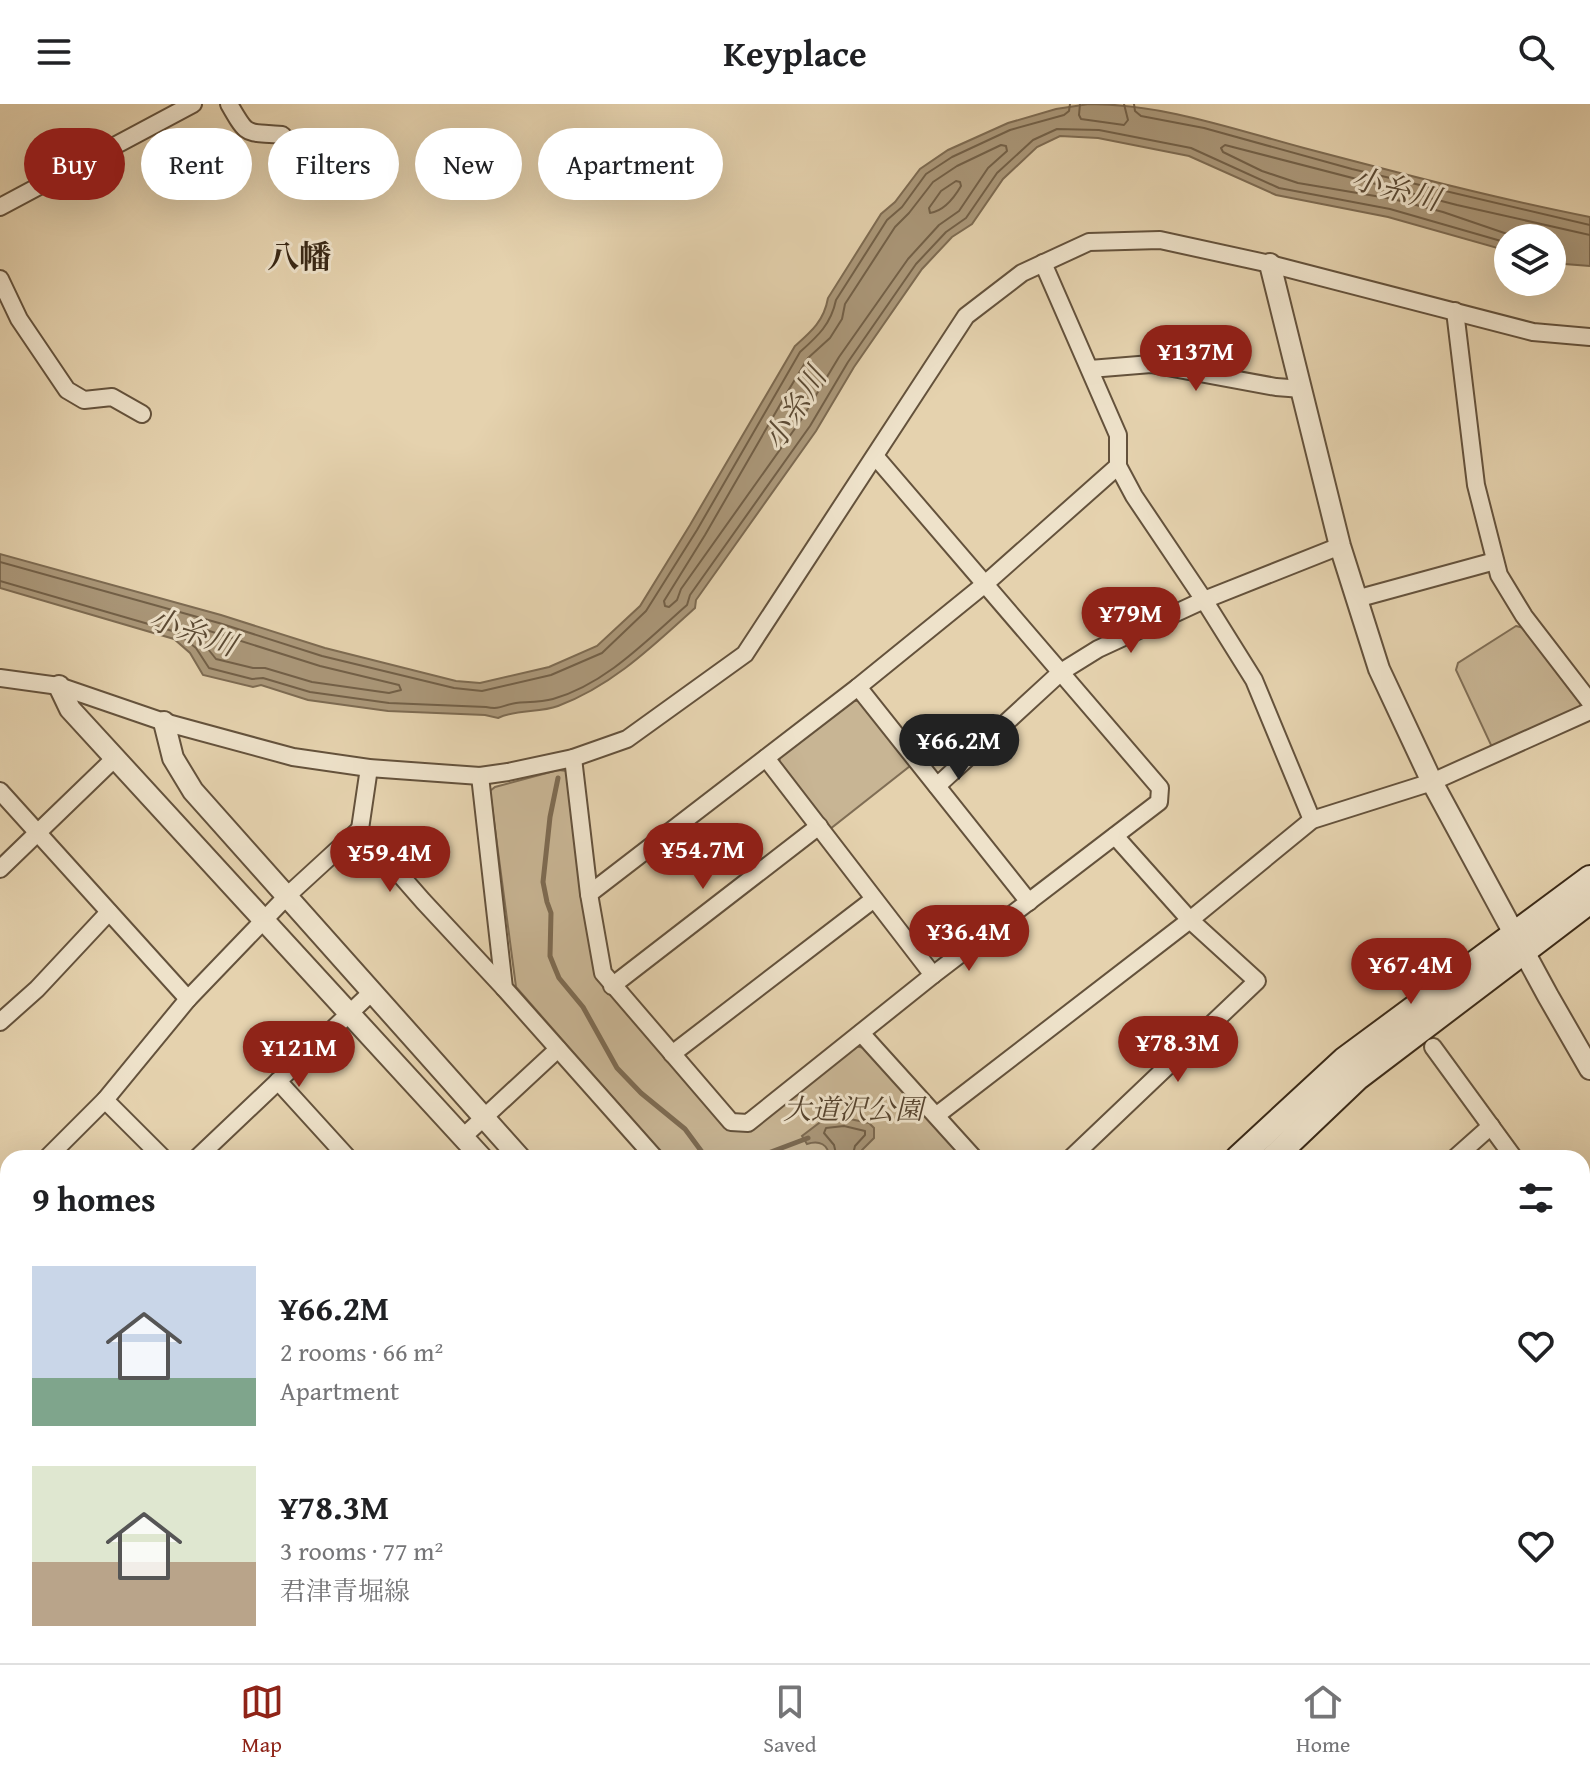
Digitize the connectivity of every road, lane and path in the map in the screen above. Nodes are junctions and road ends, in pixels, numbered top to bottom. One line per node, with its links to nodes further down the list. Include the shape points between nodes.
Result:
1 (193, 104): 4 (street)
2 (229, 104): 3 (street, via 245,131)
3 (268, 135)
4 (0, 207)
5 (1043, 263): 6 (street, via 1089,242 1160,240); 10 (street); 13 (street, via 966,316)
6 (1270, 264): 8 (street); 11 (street)
7 (0, 279): 12 (street, via 19,319 67,390 84,400 112,397)
8 (1455, 311): 9 (street, via 1533,332); 16 (street, via 1476,485)
9 (1590, 337)
10 (1090, 369): 11 (street, via 1151,364); 14 (street, via 1118,435)
11 (1302, 389): 15 (street)
12 (142, 414)
13 (875, 456): 17 (street); 28 (street, via 745,654 627,739)
14 (1118, 466): 17 (street); 19 (street)
15 (1340, 546): 18 (street); 19 (street)
16 (1495, 561): 18 (street); 24 (street, via 1524,616)
17 (985, 584): 20 (street); 23 (street)
18 (1356, 599): 32 (street, via 1379,669)
19 (1204, 600): 20 (street); 35 (street, via 1254,680)
20 (1061, 672): 33 (street); 39 (street, via 1160,788 1159,802)
21 (0, 678): 22 (street)
22 (59, 686): 26 (street); 27 (street, via 70,709)
23 (858, 687): 29 (street); 33 (street)
24 (1590, 702)
25 (1590, 711): 32 (street)
26 (164, 722): 30 (street, via 293,757); 43 (street, via 173,758 193,791)
27 (115, 758): 38 (street); 48 (street)
28 (573, 758): 31 (street); 42 (street)
29 (766, 758): 36 (street); 42 (street)
30 (369, 768): 31 (street); 37 (street)
31 (480, 776): 53 (street)
32 (1432, 782): 35 (street); 50 (street)
33 (937, 786): 46 (street)
34 (0, 791): 38 (street)
35 (1312, 820): 49 (street)
36 (819, 826): 44 (street); 52 (street)
37 (360, 829): 43 (street); 53 (street)
38 (38, 833): 40 (street); 47 (street)
39 (1115, 836): 46 (street); 49 (street)
40 (0, 869)
41 (1590, 878): 50 (main road)
42 (589, 894): 52 (street, via 603,973)
43 (288, 895): 48 (street); 54 (street)
44 (874, 899): 51 (street); 61 (street)
45 (1590, 901): 50 (main road)
46 (1029, 902): 51 (street)
47 (109, 912): 55 (street); 57 (street)
48 (264, 920): 55 (street); 56 (street)
49 (1190, 920): 65 (street); 77 (street, via 1257,981)
50 (1519, 941): 62 (street); 78 (main road, via 1344,1060); 79 (main road, via 1357,1078)
51 (933, 975): 58 (street)
52 (612, 986): 61 (street)
53 (504, 988): 60 (street)
54 (373, 991): 56 (street); 66 (street)
55 (188, 999): 64 (street)
56 (349, 1014): 63 (street); 68 (street)
57 (0, 1022)
58 (861, 1033): 61 (street, via 748,1123 731,1122); 65 (street)
59 (1433, 1047): 67 (street)
60 (558, 1049): 66 (street); 75 (street)
61 (672, 1054)
62 (1590, 1069)
63 (278, 1081): 71 (street); 72 (street)
64 (105, 1100): 69 (street); 70 (street)
65 (937, 1115): 76 (street)
66 (484, 1118): 68 (street); 74 (street)
67 (1491, 1126): 80 (street); 81 (street)
68 (463, 1137): 73 (street)
69 (55, 1150)
70 (155, 1150)
71 (205, 1150)
72 (338, 1150)
73 (475, 1150)
74 (513, 1150)
75 (648, 1150)
76 (967, 1150)
77 (1079, 1150)
78 (1247, 1150)
79 (1281, 1150)
80 (1464, 1150)
81 (1508, 1150)

